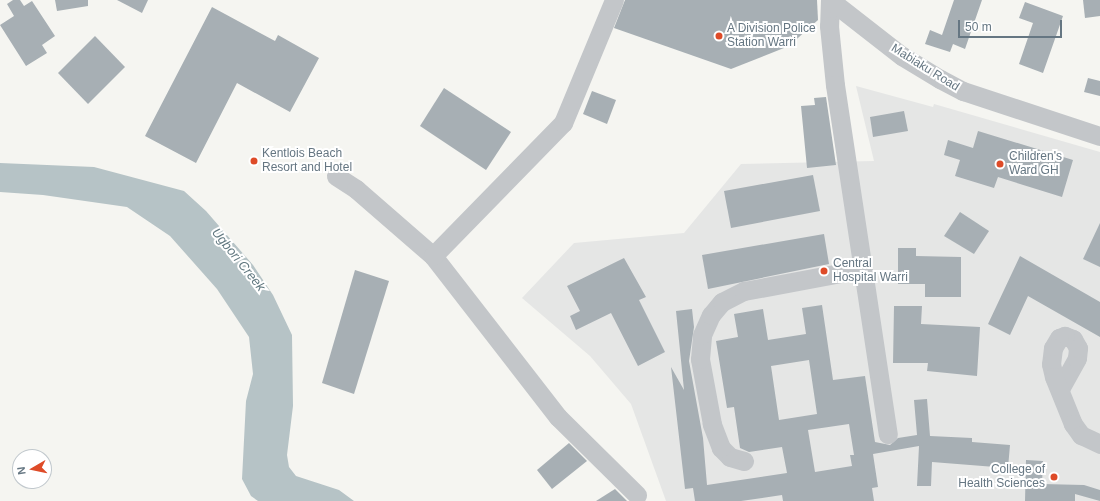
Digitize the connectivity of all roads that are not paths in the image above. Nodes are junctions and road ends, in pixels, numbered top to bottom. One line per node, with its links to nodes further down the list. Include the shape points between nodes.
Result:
1 (614, 0): 5 (street, via 563,124)
2 (830, 0): 3 (street, Mabiaku Road, via 902,56 940,80 963,91); 6 (street, via 829,26 835,85)
3 (1100, 136)
4 (336, 176): 5 (street, via 356,189)
5 (432, 256): 11 (street, via 558,417)
6 (861, 269): 8 (street); 10 (street, via 744,291 722,302 711,315 702,335 700,359 712,424 721,448 730,458)
7 (1060, 389): 9 (street, via 1073,424 1081,435)
8 (888, 434)
9 (1100, 444)
10 (744, 461)
11 (637, 496)

